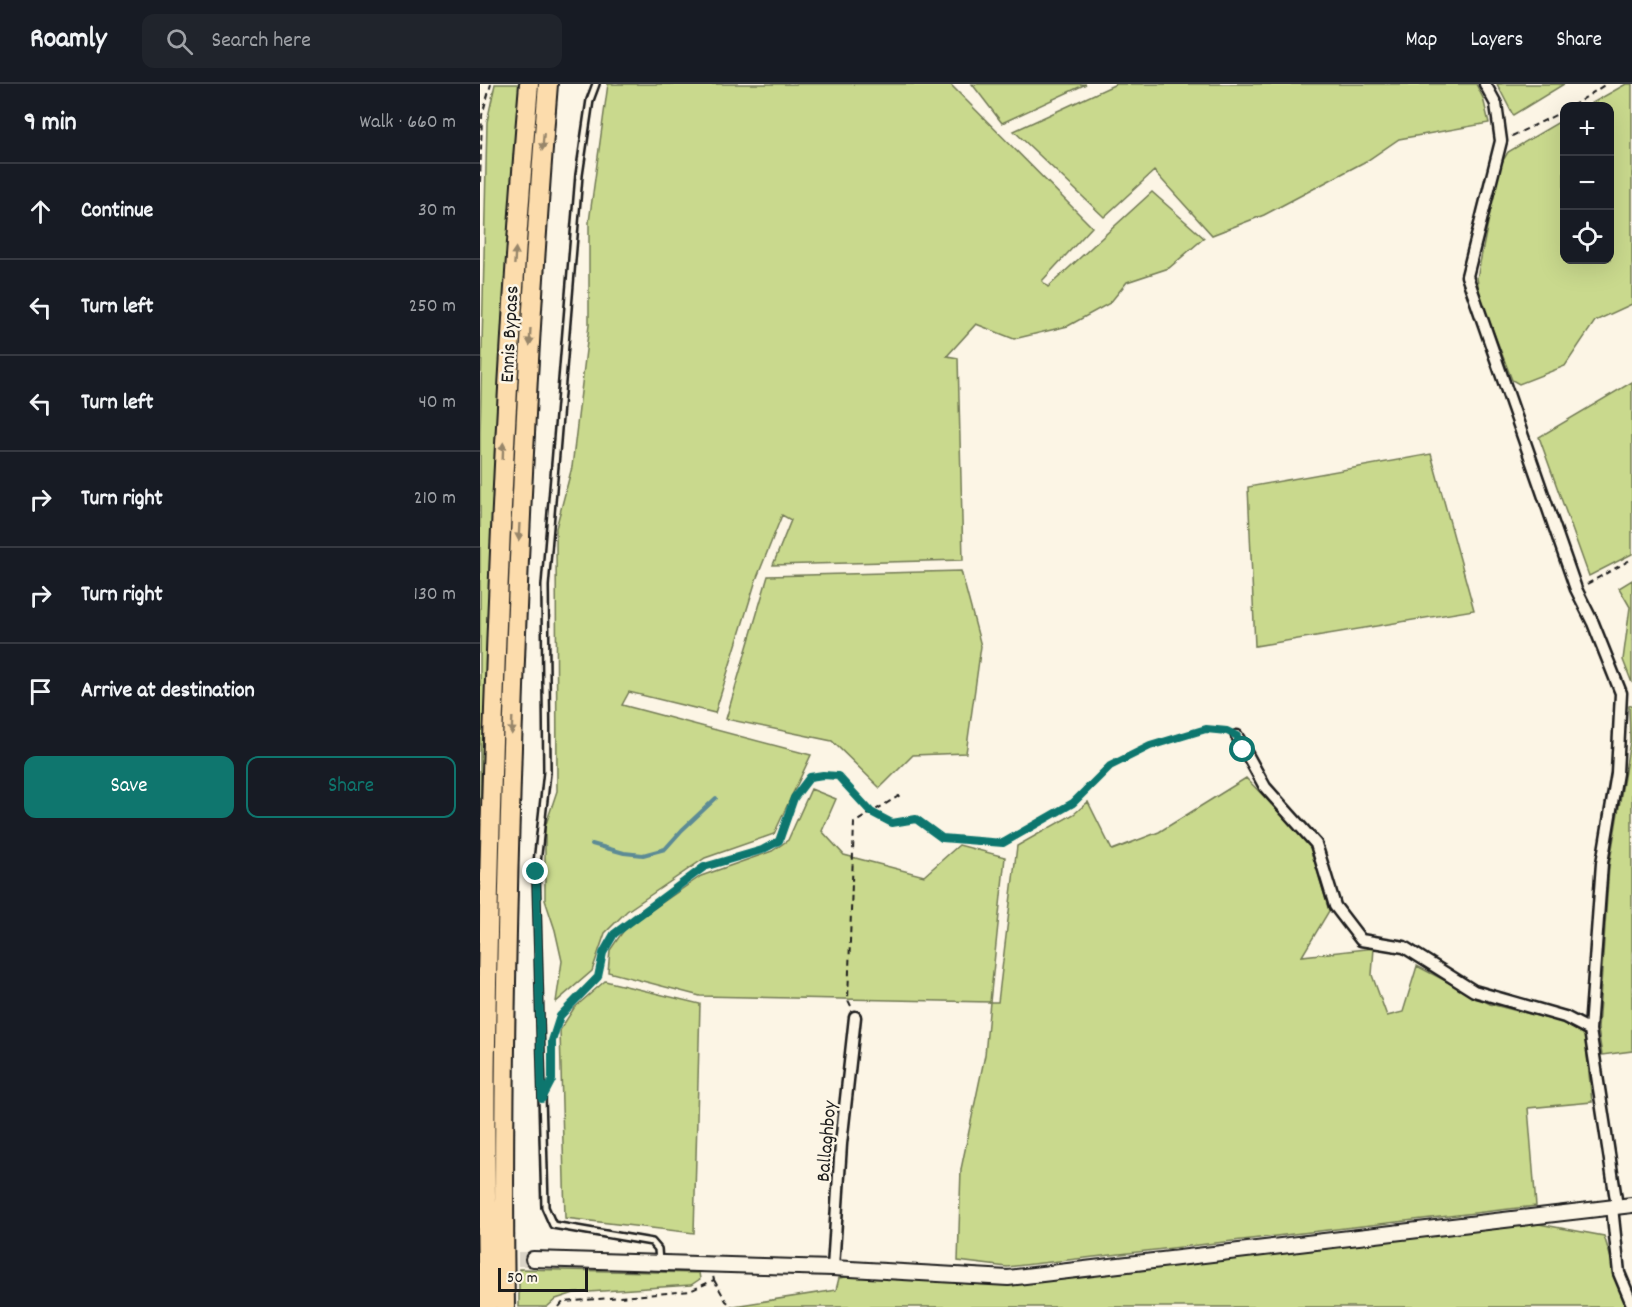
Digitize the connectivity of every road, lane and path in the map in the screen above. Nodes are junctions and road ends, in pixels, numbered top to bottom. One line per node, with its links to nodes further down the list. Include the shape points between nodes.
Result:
1 (491, 84): 10 (path, via 482,116)
2 (529, 84): 27 (highway, Ennis Bypass, one-way to 2, via 486,1045 495,636 505,405)
3 (548, 84): 28 (highway, Ennis Bypass, one-way to 28, via 518,562 508,878)
4 (596, 84): 18 (lane, via 579,175 545,586 547,772 536,872)
5 (1485, 84): 9 (street, via 1496,104)
6 (1606, 84): 7 (path)
7 (1578, 102)
8 (1560, 113): 9 (path)
9 (1501, 141): 12 (street, via 1467,276)
10 (480, 182)
11 (1632, 559): 12 (path)
12 (1576, 589): 17 (street, via 1621,693 1617,773 1602,863)
13 (1237, 736): 15 (path, via 1206,729 1150,746 1110,766 1073,803 1003,843 942,838 916,819 892,823); 17 (street, via 1264,788 1316,844 1335,906 1361,939 1404,947 1474,991 1565,1017)
14 (902, 794): 15 (path)
15 (871, 812): 16 (path, via 854,823 848,999); 18 (path, via 838,776 810,777 794,798 779,841 704,867 614,934 603,953 598,977 560,1016 552,1041 552,1080)
16 (855, 1017): 24 (street, Ballaghboy)
17 (1590, 1030): 20 (street)
18 (542, 1099): 22 (lane, via 545,1207 553,1225 652,1242 658,1248)
19 (1632, 1205): 20 (main road)
20 (1615, 1206): 24 (main road, via 1008,1278); 26 (street, via 1619,1273)
21 (533, 1259): 22 (main road)
22 (659, 1262): 23 (main road)
23 (711, 1263): 24 (main road); 25 (path)
24 (833, 1268)
25 (714, 1280): 29 (path, via 690,1291 563,1302); 30 (path)
26 (1632, 1304)
27 (487, 1307)
28 (505, 1307)
29 (559, 1307)
30 (733, 1307)

